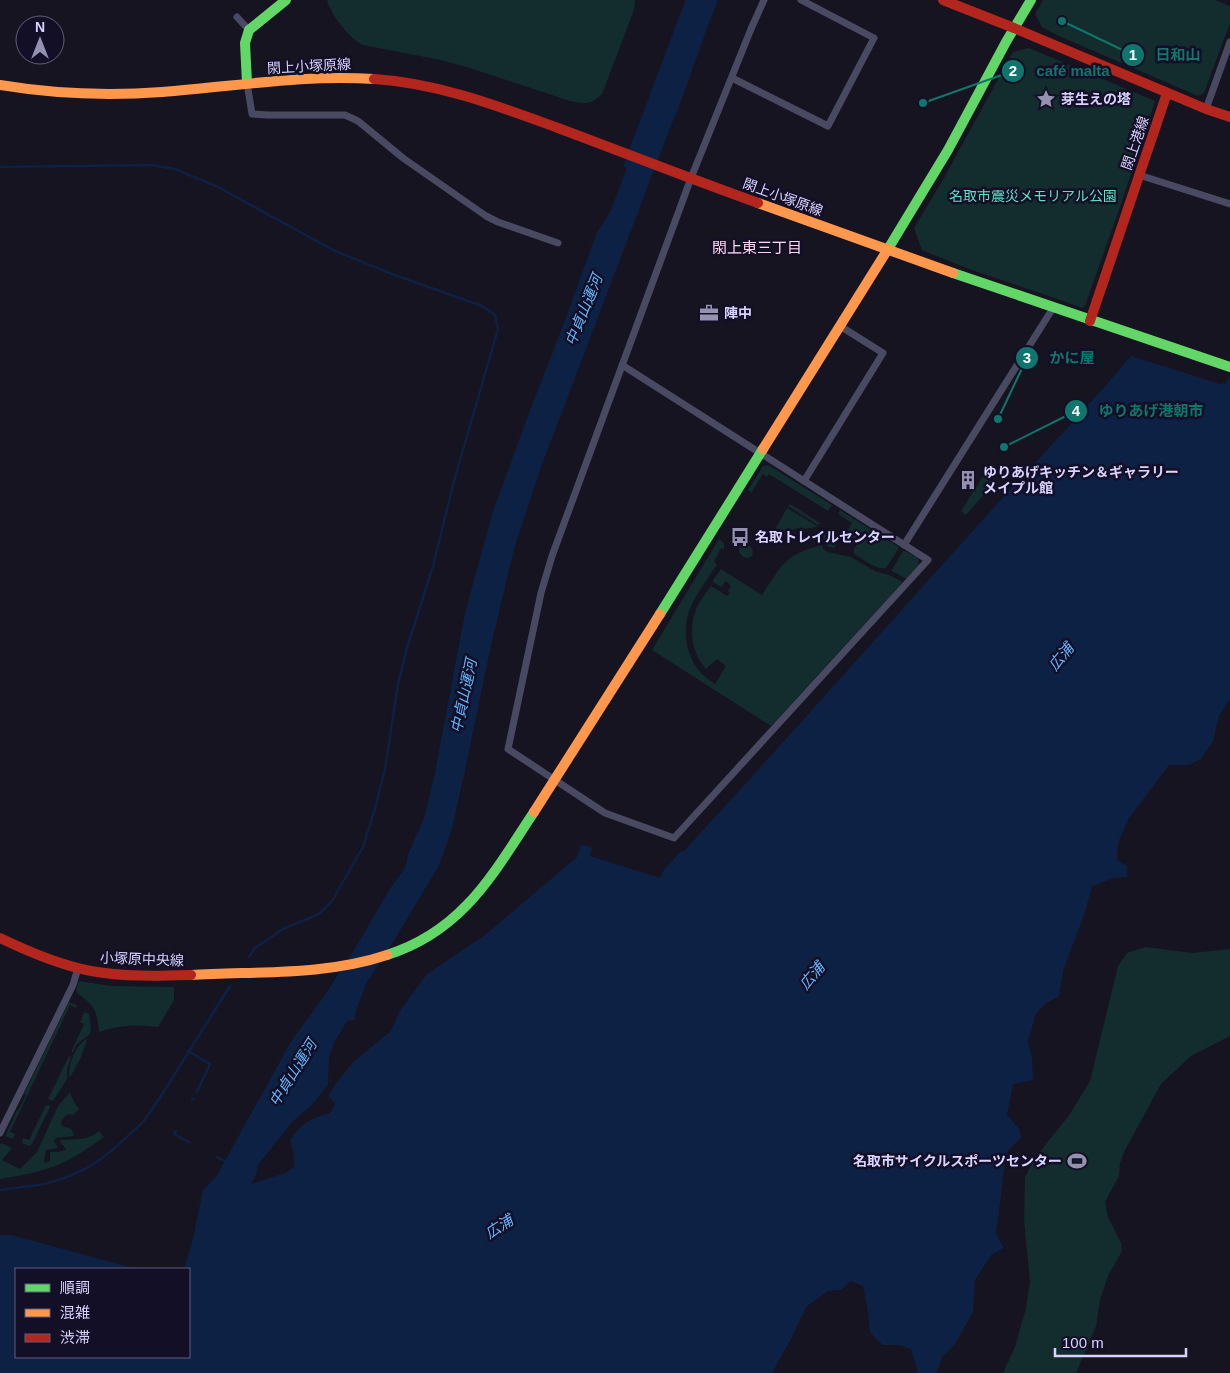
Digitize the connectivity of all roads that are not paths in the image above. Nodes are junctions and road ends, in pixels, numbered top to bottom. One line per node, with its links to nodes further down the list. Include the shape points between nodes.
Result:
1 (286, 0): 8 (street)
2 (764, 0): 10 (street)
3 (801, 0): 10 (street, via 874,38 828,126)
4 (943, 0): 7 (street)
5 (1031, 0): 7 (street)
6 (237, 17): 8 (street)
7 (1014, 28): 13 (street); 20 (street, via 938,169)
8 (249, 30): 11 (street, via 245,43)
9 (1230, 42): 14 (street)
10 (732, 78): 17 (street)
11 (248, 83): 12 (street, 閖上小塚原線, via 126,94 27,90); 17 (street, 閖上小塚原線, via 320,77 415,83 461,94 557,127); 19 (street, via 252,114 345,116 358,121 403,158 486,216)
12 (0, 85)
13 (1167, 92): 14 (street); 16 (street, 閖上港線)
14 (1206, 109): 15 (street)
15 (1230, 117)
16 (1140, 175): 18 (street); 22 (street, 閖上港線)
17 (691, 178): 20 (street, 閖上小塚原線); 24 (street)
18 (1230, 204)
19 (558, 243)
20 (887, 249): 21 (street, 閖上小塚原線); 23 (street)
21 (1053, 308): 22 (street, 閖上小塚原線); 28 (street)
22 (1090, 321): 25 (street)
23 (840, 326): 26 (street); 27 (street, via 882,353)
24 (622, 365): 26 (street); 29 (street, via 540,593 508,749)
25 (1230, 367)
26 (761, 454): 27 (street); 29 (street)
27 (804, 481): 28 (street)
28 (904, 545): 29 (street, via 928,560 674,838 605,812)
29 (556, 780): 31 (street, 小塚原中央線, via 472,901 452,921 430,936 383,958 342,968 248,973 129,975)
30 (0, 938): 31 (street, 小塚原中央線, via 46,959)
31 (78, 968): 32 (street, via 74,984)
32 (0, 1133)

